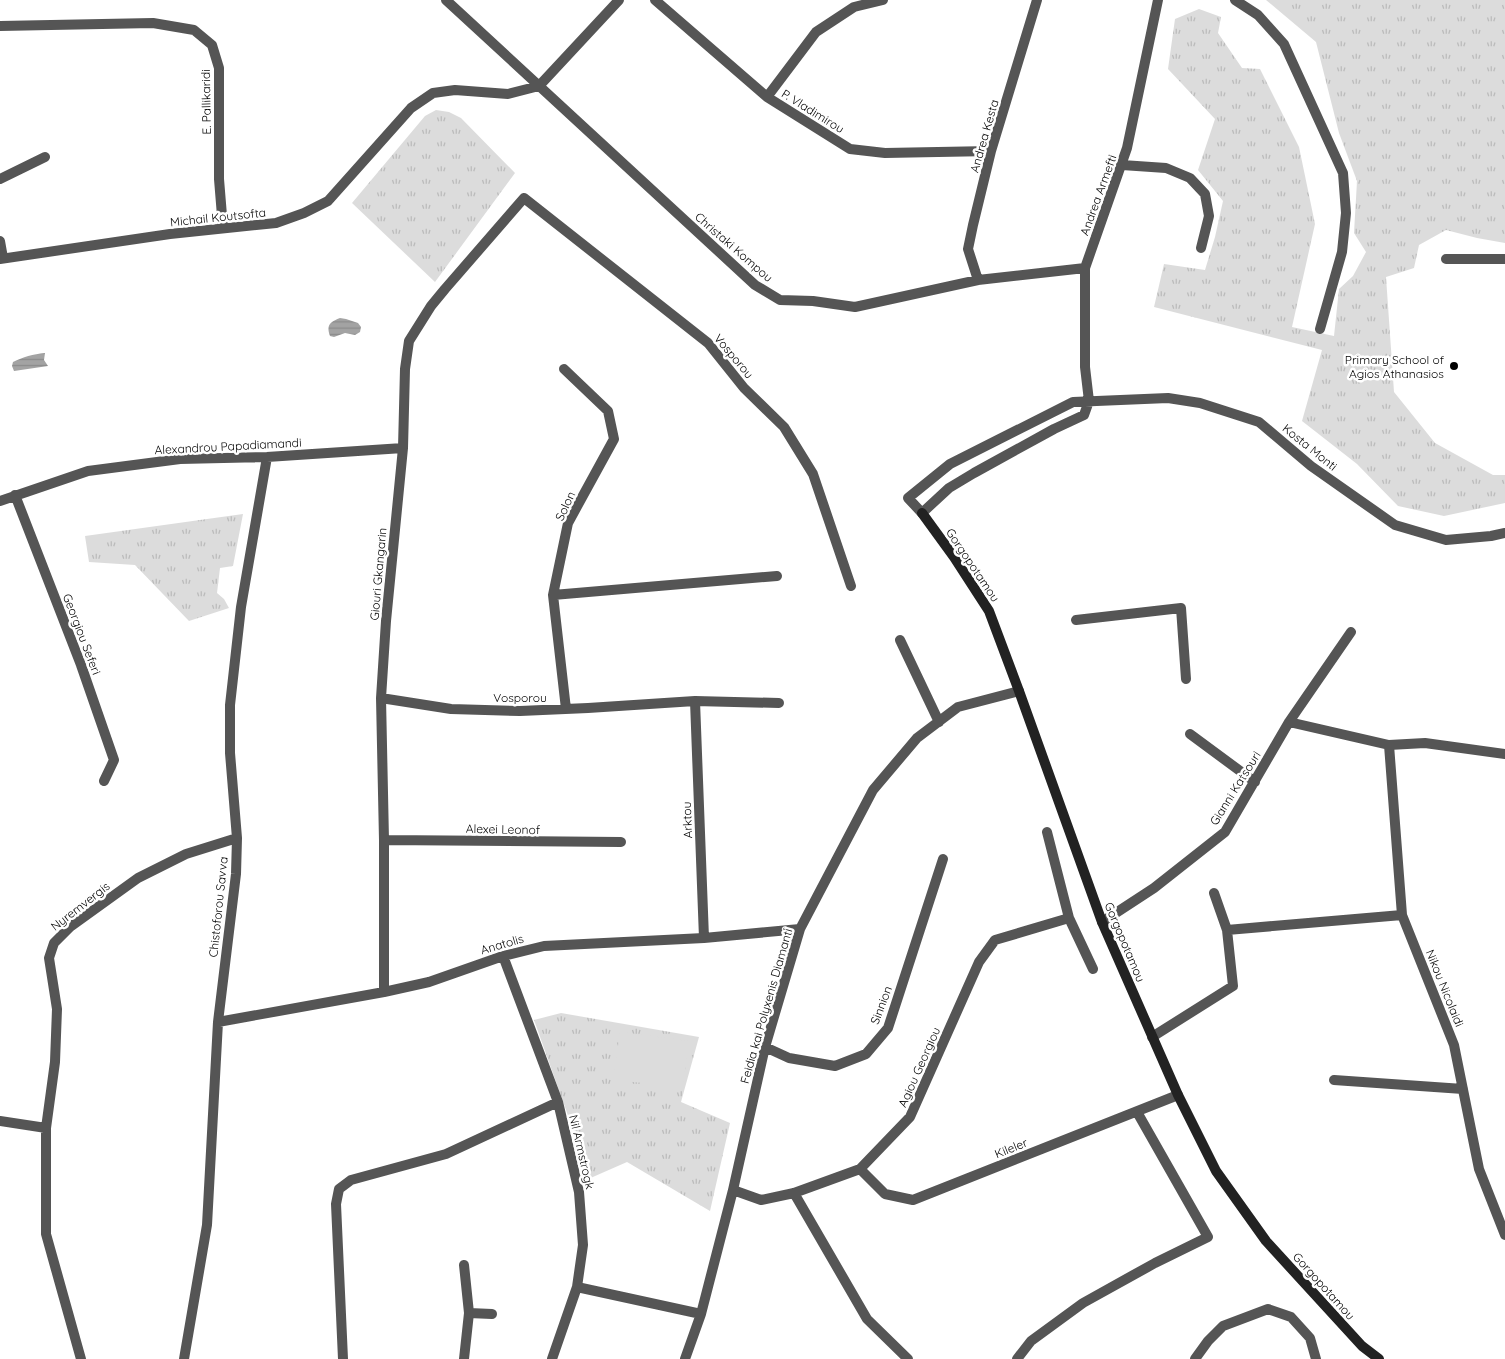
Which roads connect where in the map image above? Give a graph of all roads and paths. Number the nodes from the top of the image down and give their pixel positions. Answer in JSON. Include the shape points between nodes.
{"nodes":[{"id":1,"x":446,"y":0,"type":"edge"},
{"id":2,"x":619,"y":0,"type":"edge"},
{"id":3,"x":655,"y":0,"type":"edge"},
{"id":4,"x":883,"y":0,"type":"edge"},
{"id":5,"x":1037,"y":0,"type":"edge"},
{"id":6,"x":1158,"y":0,"type":"edge"},
{"id":7,"x":1234,"y":0,"type":"edge"},
{"id":8,"x":0,"y":26,"type":"edge"},
{"id":9,"x":539,"y":86,"type":"junction"},
{"id":10,"x":766,"y":96,"type":"junction"},
{"id":11,"x":991,"y":151,"type":"junction"},
{"id":12,"x":45,"y":158,"type":"dead end"},
{"id":13,"x":1122,"y":165,"type":"junction"},
{"id":14,"x":0,"y":180,"type":"edge"},
{"id":15,"x":524,"y":198,"type":"joint"},
{"id":16,"x":223,"y":228,"type":"junction"},
{"id":17,"x":0,"y":241,"type":"edge"},
{"id":18,"x":1201,"y":248,"type":"dead end"},
{"id":19,"x":1,"y":259,"type":"edge"},
{"id":20,"x":1446,"y":259,"type":"dead end"},
{"id":21,"x":1505,"y":259,"type":"edge"},
{"id":22,"x":1085,"y":268,"type":"junction"},
{"id":23,"x":978,"y":280,"type":"junction"},
{"id":24,"x":1320,"y":329,"type":"dead end"},
{"id":25,"x":564,"y":369,"type":"dead end"},
{"id":26,"x":1089,"y":401,"type":"junction"},
{"id":27,"x":402,"y":448,"type":"junction"},
{"id":28,"x":267,"y":457,"type":"junction"},
{"id":29,"x":15,"y":495,"type":"junction"},
{"id":30,"x":908,"y":498,"type":"joint"},
{"id":31,"x":0,"y":501,"type":"edge"},
{"id":32,"x":922,"y":513,"type":"junction"},
{"id":33,"x":1505,"y":533,"type":"edge"},
{"id":34,"x":777,"y":576,"type":"dead end"},
{"id":35,"x":851,"y":586,"type":"dead end"},
{"id":36,"x":553,"y":595,"type":"junction"},
{"id":37,"x":1076,"y":620,"type":"dead end"},
{"id":38,"x":1351,"y":632,"type":"dead end"},
{"id":39,"x":900,"y":640,"type":"dead end"},
{"id":40,"x":1186,"y":679,"type":"dead end"},
{"id":41,"x":1019,"y":691,"type":"junction"},
{"id":42,"x":381,"y":698,"type":"junction"},
{"id":43,"x":695,"y":701,"type":"junction"},
{"id":44,"x":780,"y":703,"type":"dead end"},
{"id":45,"x":566,"y":709,"type":"junction"},
{"id":46,"x":938,"y":722,"type":"junction"},
{"id":47,"x":1289,"y":722,"type":"junction"},
{"id":48,"x":1190,"y":734,"type":"dead end"},
{"id":49,"x":1389,"y":745,"type":"junction"},
{"id":50,"x":1505,"y":754,"type":"edge"},
{"id":51,"x":104,"y":781,"type":"dead end"},
{"id":52,"x":1255,"y":782,"type":"junction"},
{"id":53,"x":1047,"y":832,"type":"dead end"},
{"id":54,"x":237,"y":838,"type":"junction"},
{"id":55,"x":384,"y":840,"type":"junction"},
{"id":56,"x":621,"y":842,"type":"dead end"},
{"id":57,"x":942,"y":859,"type":"dead end"},
{"id":58,"x":1214,"y":893,"type":"dead end"},
{"id":59,"x":1402,"y":915,"type":"junction"},
{"id":60,"x":1069,"y":918,"type":"junction"},
{"id":61,"x":1102,"y":922,"type":"junction"},
{"id":62,"x":800,"y":929,"type":"junction"},
{"id":63,"x":1227,"y":930,"type":"junction"},
{"id":64,"x":704,"y":938,"type":"junction"},
{"id":65,"x":503,"y":956,"type":"junction"},
{"id":66,"x":1093,"y":969,"type":"dead end"},
{"id":67,"x":384,"y":992,"type":"junction"},
{"id":68,"x":218,"y":1022,"type":"junction"},
{"id":69,"x":1152,"y":1037,"type":"junction"},
{"id":70,"x":765,"y":1047,"type":"junction"},
{"id":71,"x":1334,"y":1080,"type":"dead end"},
{"id":72,"x":1463,"y":1089,"type":"junction"},
{"id":73,"x":1178,"y":1095,"type":"junction"},
{"id":74,"x":558,"y":1102,"type":"junction"},
{"id":75,"x":1137,"y":1112,"type":"junction"},
{"id":76,"x":0,"y":1121,"type":"edge"},
{"id":77,"x":46,"y":1128,"type":"junction"},
{"id":78,"x":860,"y":1169,"type":"junction"},
{"id":79,"x":734,"y":1190,"type":"junction"},
{"id":80,"x":794,"y":1193,"type":"junction"},
{"id":81,"x":1505,"y":1235,"type":"edge"},
{"id":82,"x":464,"y":1265,"type":"dead end"},
{"id":83,"x":577,"y":1286,"type":"junction"},
{"id":84,"x":469,"y":1313,"type":"junction"},
{"id":85,"x":492,"y":1314,"type":"dead end"},
{"id":86,"x":701,"y":1314,"type":"junction"},
{"id":87,"x":81,"y":1359,"type":"edge"},
{"id":88,"x":184,"y":1359,"type":"edge"},
{"id":89,"x":343,"y":1359,"type":"edge"},
{"id":90,"x":464,"y":1359,"type":"edge"},
{"id":91,"x":552,"y":1359,"type":"edge"},
{"id":92,"x":685,"y":1359,"type":"edge"},
{"id":93,"x":908,"y":1359,"type":"edge"},
{"id":94,"x":1017,"y":1359,"type":"edge"},
{"id":95,"x":1195,"y":1359,"type":"edge"},
{"id":96,"x":1316,"y":1359,"type":"edge"},
{"id":97,"x":1379,"y":1359,"type":"edge"}],
"edges":[{"from":1,"to":9,"type":"street","name":"Christaki Kompou"},
{"from":2,"to":9,"type":"street"},
{"from":3,"to":10,"type":"street","name":"P. Vladimirou"},
{"from":4,"to":10,"type":"street","via":[[854,7],[816,32]]},
{"from":5,"to":11,"type":"street","name":"Andrea Kesta"},
{"from":6,"to":13,"type":"street","name":"Andrea Armefti"},
{"from":7,"to":24,"type":"street","via":[[1258,15],[1284,44],[1343,173],[1346,213],[1342,252]]},
{"from":8,"to":16,"type":"street","name":"E. Pallikaridi","via":[[153,23],[194,30],[212,45],[219,68],[219,179]]},
{"from":9,"to":16,"type":"street","name":"Michail Koutsofta","via":[[508,94],[455,90],[433,93],[411,108],[328,201],[276,224]]},
{"from":9,"to":23,"type":"street","name":"Christaki Kompou","via":[[755,285],[780,300],[855,307]]},
{"from":10,"to":11,"type":"street","name":"P. Vladimirou","via":[[850,149],[884,153]]},
{"from":11,"to":23,"type":"street","name":"Andrea Kesta","via":[[968,249]]},
{"from":12,"to":14,"type":"street"},
{"from":13,"to":18,"type":"street","via":[[1166,168],[1190,178],[1205,194],[1209,216]]},
{"from":13,"to":22,"type":"street","name":"Andrea Armefti"},
{"from":15,"to":27,"type":"street","name":"Giouri Gkangarin","via":[[431,306],[409,341]]},
{"from":15,"to":35,"type":"street","name":"Vosporou","via":[[708,343],[744,388],[784,427],[813,474]]},
{"from":16,"to":19,"type":"street","name":"Michail Koutsofta"},
{"from":17,"to":19,"type":"street"},
{"from":20,"to":21,"type":"street"},
{"from":22,"to":23,"type":"street","name":"Christaki Kompou"},
{"from":22,"to":26,"type":"street","name":"Andrea Armefti","via":[[1085,367]]},
{"from":25,"to":36,"type":"street","name":"Solon","via":[[608,411],[614,439],[568,523]]},
{"from":26,"to":30,"type":"street","name":"Kosta Monti","via":[[1073,402],[950,464]]},
{"from":26,"to":32,"type":"street","via":[[1084,416],[974,473],[949,488]]},
{"from":26,"to":33,"type":"street","name":"Kosta Monti","via":[[1168,398],[1200,403],[1259,422],[1311,466],[1395,525],[1446,540]]},
{"from":27,"to":28,"type":"street","name":"Alexandrou Papadiamandi"},
{"from":27,"to":42,"type":"street","name":"Giouri Gkangarin"},
{"from":28,"to":29,"type":"street","name":"Alexandrou Papadiamandi","via":[[180,459],[88,471]]},
{"from":28,"to":54,"type":"street","name":"Chistoforou Savva","via":[[241,607],[230,704],[230,753]]},
{"from":29,"to":31,"type":"street","name":"Alexandrou Papadiamandi"},
{"from":29,"to":51,"type":"street","name":"Georgiou Seferi","via":[[114,760]]},
{"from":30,"to":32,"type":"street","name":"Gorgopotamou"},
{"from":32,"to":41,"type":"street","name":"Gorgopotamou","via":[[989,611]]},
{"from":34,"to":36,"type":"street"},
{"from":36,"to":45,"type":"street","name":"Solon"},
{"from":37,"to":40,"type":"street","via":[[1181,608]]},
{"from":38,"to":47,"type":"street","name":"Gianni Katsouri"},
{"from":39,"to":46,"type":"street"},
{"from":41,"to":46,"type":"street","name":"Feidia kai Polyxenis Diamanti","via":[[958,707]]},
{"from":41,"to":61,"type":"street","name":"Gorgopotamou"},
{"from":42,"to":45,"type":"street","name":"Vosporou","via":[[451,708]]},
{"from":42,"to":55,"type":"street","name":"Giouri Gkangarin"},
{"from":43,"to":44,"type":"street","name":"Vosporou"},
{"from":43,"to":45,"type":"street","name":"Vosporou"},
{"from":43,"to":64,"type":"street","name":"Arktou"},
{"from":46,"to":62,"type":"street","name":"Feidia kai Polyxenis Diamanti","via":[[917,738],[873,790]]},
{"from":47,"to":49,"type":"street"},
{"from":47,"to":52,"type":"street","name":"Gianni Katsouri"},
{"from":48,"to":52,"type":"street"},
{"from":49,"to":50,"type":"street","via":[[1425,744]]},
{"from":49,"to":59,"type":"street","name":"Nikou Nicolaidi"},
{"from":52,"to":61,"type":"street","name":"Gianni Katsouri","via":[[1225,832],[1154,888]]},
{"from":53,"to":60,"type":"street"},
{"from":54,"to":68,"type":"street","name":"Chistoforou Savva","via":[[236,874]]},
{"from":54,"to":77,"type":"street","name":"Nyremvergis","via":[[186,854],[138,878],[54,943],[49,958],[57,1009],[56,1062]]},
{"from":55,"to":56,"type":"street","name":"Alexei Leonof"},
{"from":55,"to":67,"type":"street","name":"Giouri Gkangarin"},
{"from":57,"to":70,"type":"street","name":"Sinnion","via":[[888,1028],[866,1054],[835,1066],[788,1058]]},
{"from":58,"to":63,"type":"street"},
{"from":59,"to":63,"type":"street"},
{"from":59,"to":72,"type":"street","name":"Nikou Nicolaidi","via":[[1454,1045]]},
{"from":60,"to":66,"type":"street"},
{"from":60,"to":78,"type":"street","name":"Agiou Georgiou","via":[[995,940],[979,962],[910,1117]]},
{"from":61,"to":69,"type":"street","name":"Gorgopotamou"},
{"from":62,"to":64,"type":"street","name":"Anatolis"},
{"from":62,"to":70,"type":"street","name":"Feidia kai Polyxenis Diamanti"},
{"from":63,"to":69,"type":"street","via":[[1233,986]]},
{"from":64,"to":65,"type":"street","name":"Anatolis","via":[[544,946]]},
{"from":65,"to":67,"type":"street","name":"Anatolis","via":[[430,982]]},
{"from":65,"to":74,"type":"street","name":"Nil Armstrogk"},
{"from":67,"to":68,"type":"street","name":"Anatolis"},
{"from":68,"to":88,"type":"street","name":"Chistoforou Savva","via":[[207,1225]]},
{"from":69,"to":73,"type":"street","name":"Gorgopotamou"},
{"from":70,"to":79,"type":"street","name":"Feidia kai Polyxenis Diamanti"},
{"from":71,"to":72,"type":"street"},
{"from":72,"to":81,"type":"street","name":"Nikou Nicolaidi","via":[[1479,1169]]},
{"from":73,"to":75,"type":"street","name":"Kileler"},
{"from":73,"to":97,"type":"street","name":"Gorgopotamou","via":[[1216,1171],[1266,1241],[1362,1346]]},
{"from":74,"to":83,"type":"street","name":"Nil Armstrogk","via":[[579,1192],[583,1244]]},
{"from":74,"to":89,"type":"street","via":[[446,1154],[351,1180],[338,1189]]},
{"from":75,"to":78,"type":"street","name":"Kileler","via":[[913,1200],[885,1194]]},
{"from":75,"to":94,"type":"street","via":[[1208,1237],[1083,1303],[1031,1341]]},
{"from":76,"to":77,"type":"street"},
{"from":77,"to":87,"type":"street","name":"Nyremvergis","via":[[46,1234]]},
{"from":78,"to":80,"type":"street","name":"Agiou Georgiou"},
{"from":79,"to":80,"type":"street","name":"Agiou Georgiou","via":[[761,1200]]},
{"from":79,"to":86,"type":"street","name":"Feidia kai Polyxenis Diamanti"},
{"from":80,"to":93,"type":"street","via":[[867,1319]]},
{"from":82,"to":84,"type":"street"},
{"from":83,"to":86,"type":"street"},
{"from":83,"to":91,"type":"street","name":"Nil Armstrogk"},
{"from":84,"to":85,"type":"street"},
{"from":84,"to":90,"type":"street"},
{"from":86,"to":92,"type":"street","name":"Feidia kai Polyxenis Diamanti"},
{"from":95,"to":96,"type":"street","via":[[1222,1326],[1268,1309],[1291,1317],[1310,1338]]}]}
